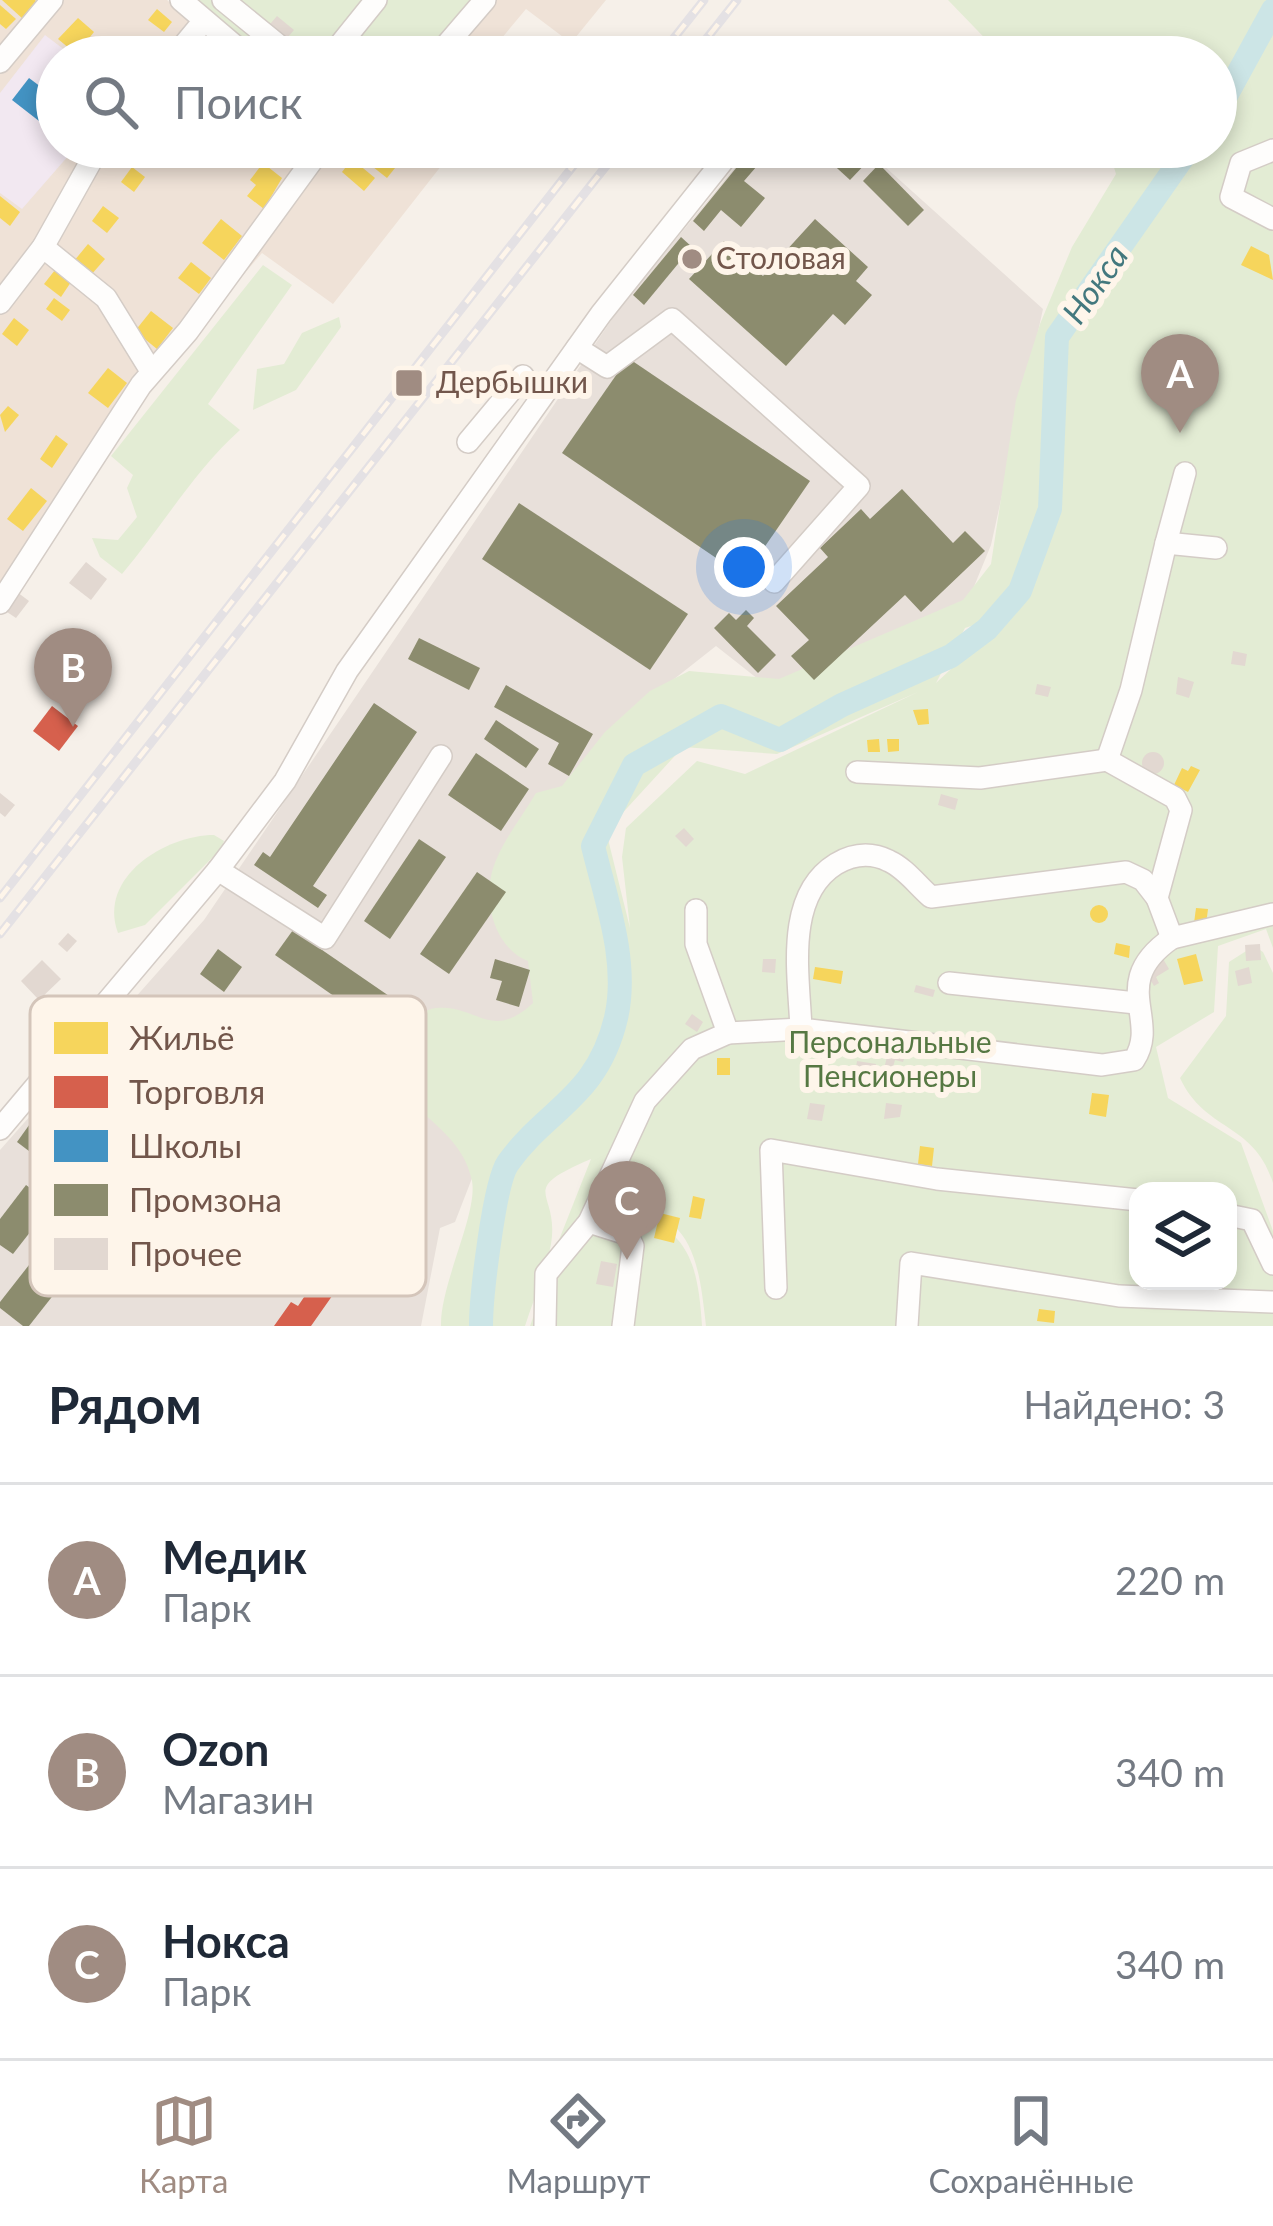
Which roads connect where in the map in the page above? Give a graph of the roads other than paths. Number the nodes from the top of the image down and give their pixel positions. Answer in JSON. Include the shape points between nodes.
{"nodes":[{"id":1,"x":52,"y":0,"type":"edge"},
{"id":2,"x":181,"y":0,"type":"edge"},
{"id":3,"x":223,"y":0,"type":"edge"},
{"id":4,"x":376,"y":0,"type":"edge"},
{"id":5,"x":485,"y":0,"type":"edge"},
{"id":6,"x":203,"y":22,"type":"junction"},
{"id":7,"x":191,"y":36,"type":"edge"},
{"id":8,"x":221,"y":36,"type":"edge"},
{"id":9,"x":267,"y":36,"type":"edge"},
{"id":10,"x":347,"y":36,"type":"edge"},
{"id":11,"x":454,"y":36,"type":"edge"},
{"id":12,"x":0,"y":62,"type":"edge"},
{"id":13,"x":1273,"y":150,"type":"edge"},
{"id":14,"x":87,"y":168,"type":"edge"},
{"id":15,"x":307,"y":168,"type":"edge"},
{"id":16,"x":718,"y":168,"type":"edge"},
{"id":17,"x":1273,"y":219,"type":"edge"},
{"id":18,"x":43,"y":247,"type":"junction"},
{"id":19,"x":0,"y":301,"type":"edge"},
{"id":20,"x":577,"y":348,"type":"junction"},
{"id":21,"x":151,"y":371,"type":"junction"},
{"id":22,"x":523,"y":376,"type":"dead end"},
{"id":23,"x":496,"y":408,"type":"junction"},
{"id":24,"x":521,"y":427,"type":"junction"},
{"id":25,"x":468,"y":442,"type":"dead end"},
{"id":26,"x":1185,"y":473,"type":"dead end"},
{"id":27,"x":1166,"y":543,"type":"junction"},
{"id":28,"x":1216,"y":548,"type":"dead end"},
{"id":29,"x":774,"y":582,"type":"dead end"},
{"id":30,"x":0,"y":603,"type":"edge"},
{"id":31,"x":441,"y":756,"type":"dead end"},
{"id":32,"x":1107,"y":760,"type":"junction"},
{"id":33,"x":857,"y":772,"type":"dead end"},
{"id":34,"x":218,"y":870,"type":"junction"},
{"id":35,"x":1157,"y":898,"type":"junction"},
{"id":36,"x":696,"y":910,"type":"dead end"},
{"id":37,"x":1273,"y":914,"type":"edge"},
{"id":38,"x":1172,"y":938,"type":"junction"},
{"id":39,"x":949,"y":983,"type":"dead end"},
{"id":40,"x":112,"y":996,"type":"edge"},
{"id":41,"x":1136,"y":1003,"type":"junction"},
{"id":42,"x":800,"y":1029,"type":"junction"},
{"id":43,"x":728,"y":1033,"type":"junction"},
{"id":44,"x":30,"y":1094,"type":"edge"},
{"id":45,"x":0,"y":1130,"type":"edge"},
{"id":46,"x":1129,"y":1199,"type":"edge"},
{"id":47,"x":1237,"y":1217,"type":"edge"},
{"id":48,"x":589,"y":1222,"type":"junction"},
{"id":49,"x":1273,"y":1264,"type":"edge"},
{"id":50,"x":776,"y":1288,"type":"dead end"},
{"id":51,"x":1273,"y":1302,"type":"edge"},
{"id":52,"x":545,"y":1326,"type":"edge"},
{"id":53,"x":622,"y":1326,"type":"edge"},
{"id":54,"x":907,"y":1326,"type":"edge"}],
"edges":[{"from":1,"to":12,"type":"street"},
{"from":2,"to":6,"type":"street"},
{"from":3,"to":9,"type":"street"},
{"from":4,"to":10,"type":"street"},
{"from":5,"to":11,"type":"street"},
{"from":6,"to":7,"type":"street"},
{"from":6,"to":8,"type":"street"},
{"from":13,"to":17,"type":"street","via":[[1241,163],[1231,197]]},
{"from":14,"to":18,"type":"street"},
{"from":15,"to":21,"type":"street"},
{"from":16,"to":20,"type":"street"},
{"from":18,"to":19,"type":"street"},
{"from":18,"to":21,"type":"street","via":[[106,298]]},
{"from":20,"to":24,"type":"street"},
{"from":20,"to":29,"type":"street","via":[[607,368],[672,319],[859,486]]},
{"from":21,"to":30,"type":"street"},
{"from":22,"to":23,"type":"street"},
{"from":23,"to":24,"type":"street"},
{"from":23,"to":25,"type":"street"},
{"from":24,"to":34,"type":"street"},
{"from":26,"to":27,"type":"street"},
{"from":27,"to":28,"type":"street"},
{"from":27,"to":32,"type":"street"},
{"from":31,"to":34,"type":"street","via":[[325,938]]},
{"from":32,"to":33,"type":"street","via":[[980,778]]},
{"from":32,"to":35,"type":"street","via":[[1175,798],[1181,810]]},
{"from":34,"to":40,"type":"street"},
{"from":35,"to":38,"type":"street"},
{"from":35,"to":42,"type":"street","via":[[1126,872],[932,897],[893,862],[869,854],[846,859],[811,886],[802,913]]},
{"from":36,"to":43,"type":"street","via":[[696,944]]},
{"from":37,"to":38,"type":"street"},
{"from":38,"to":41,"type":"street","via":[[1151,952]]},
{"from":39,"to":41,"type":"street"},
{"from":41,"to":42,"type":"street","via":[[1140,1051],[1134,1060],[1102,1064]]},
{"from":42,"to":43,"type":"street"},
{"from":43,"to":48,"type":"street","via":[[692,1048],[646,1101]]},
{"from":44,"to":45,"type":"street"},
{"from":46,"to":50,"type":"street","via":[[937,1179],[770,1150]]},
{"from":47,"to":49,"type":"street","via":[[1252,1220]]},
{"from":48,"to":52,"type":"street","via":[[546,1274]]},
{"from":48,"to":53,"type":"street","via":[[626,1234],[633,1246]]},
{"from":51,"to":54,"type":"street","via":[[1119,1296],[911,1263]]}]}
